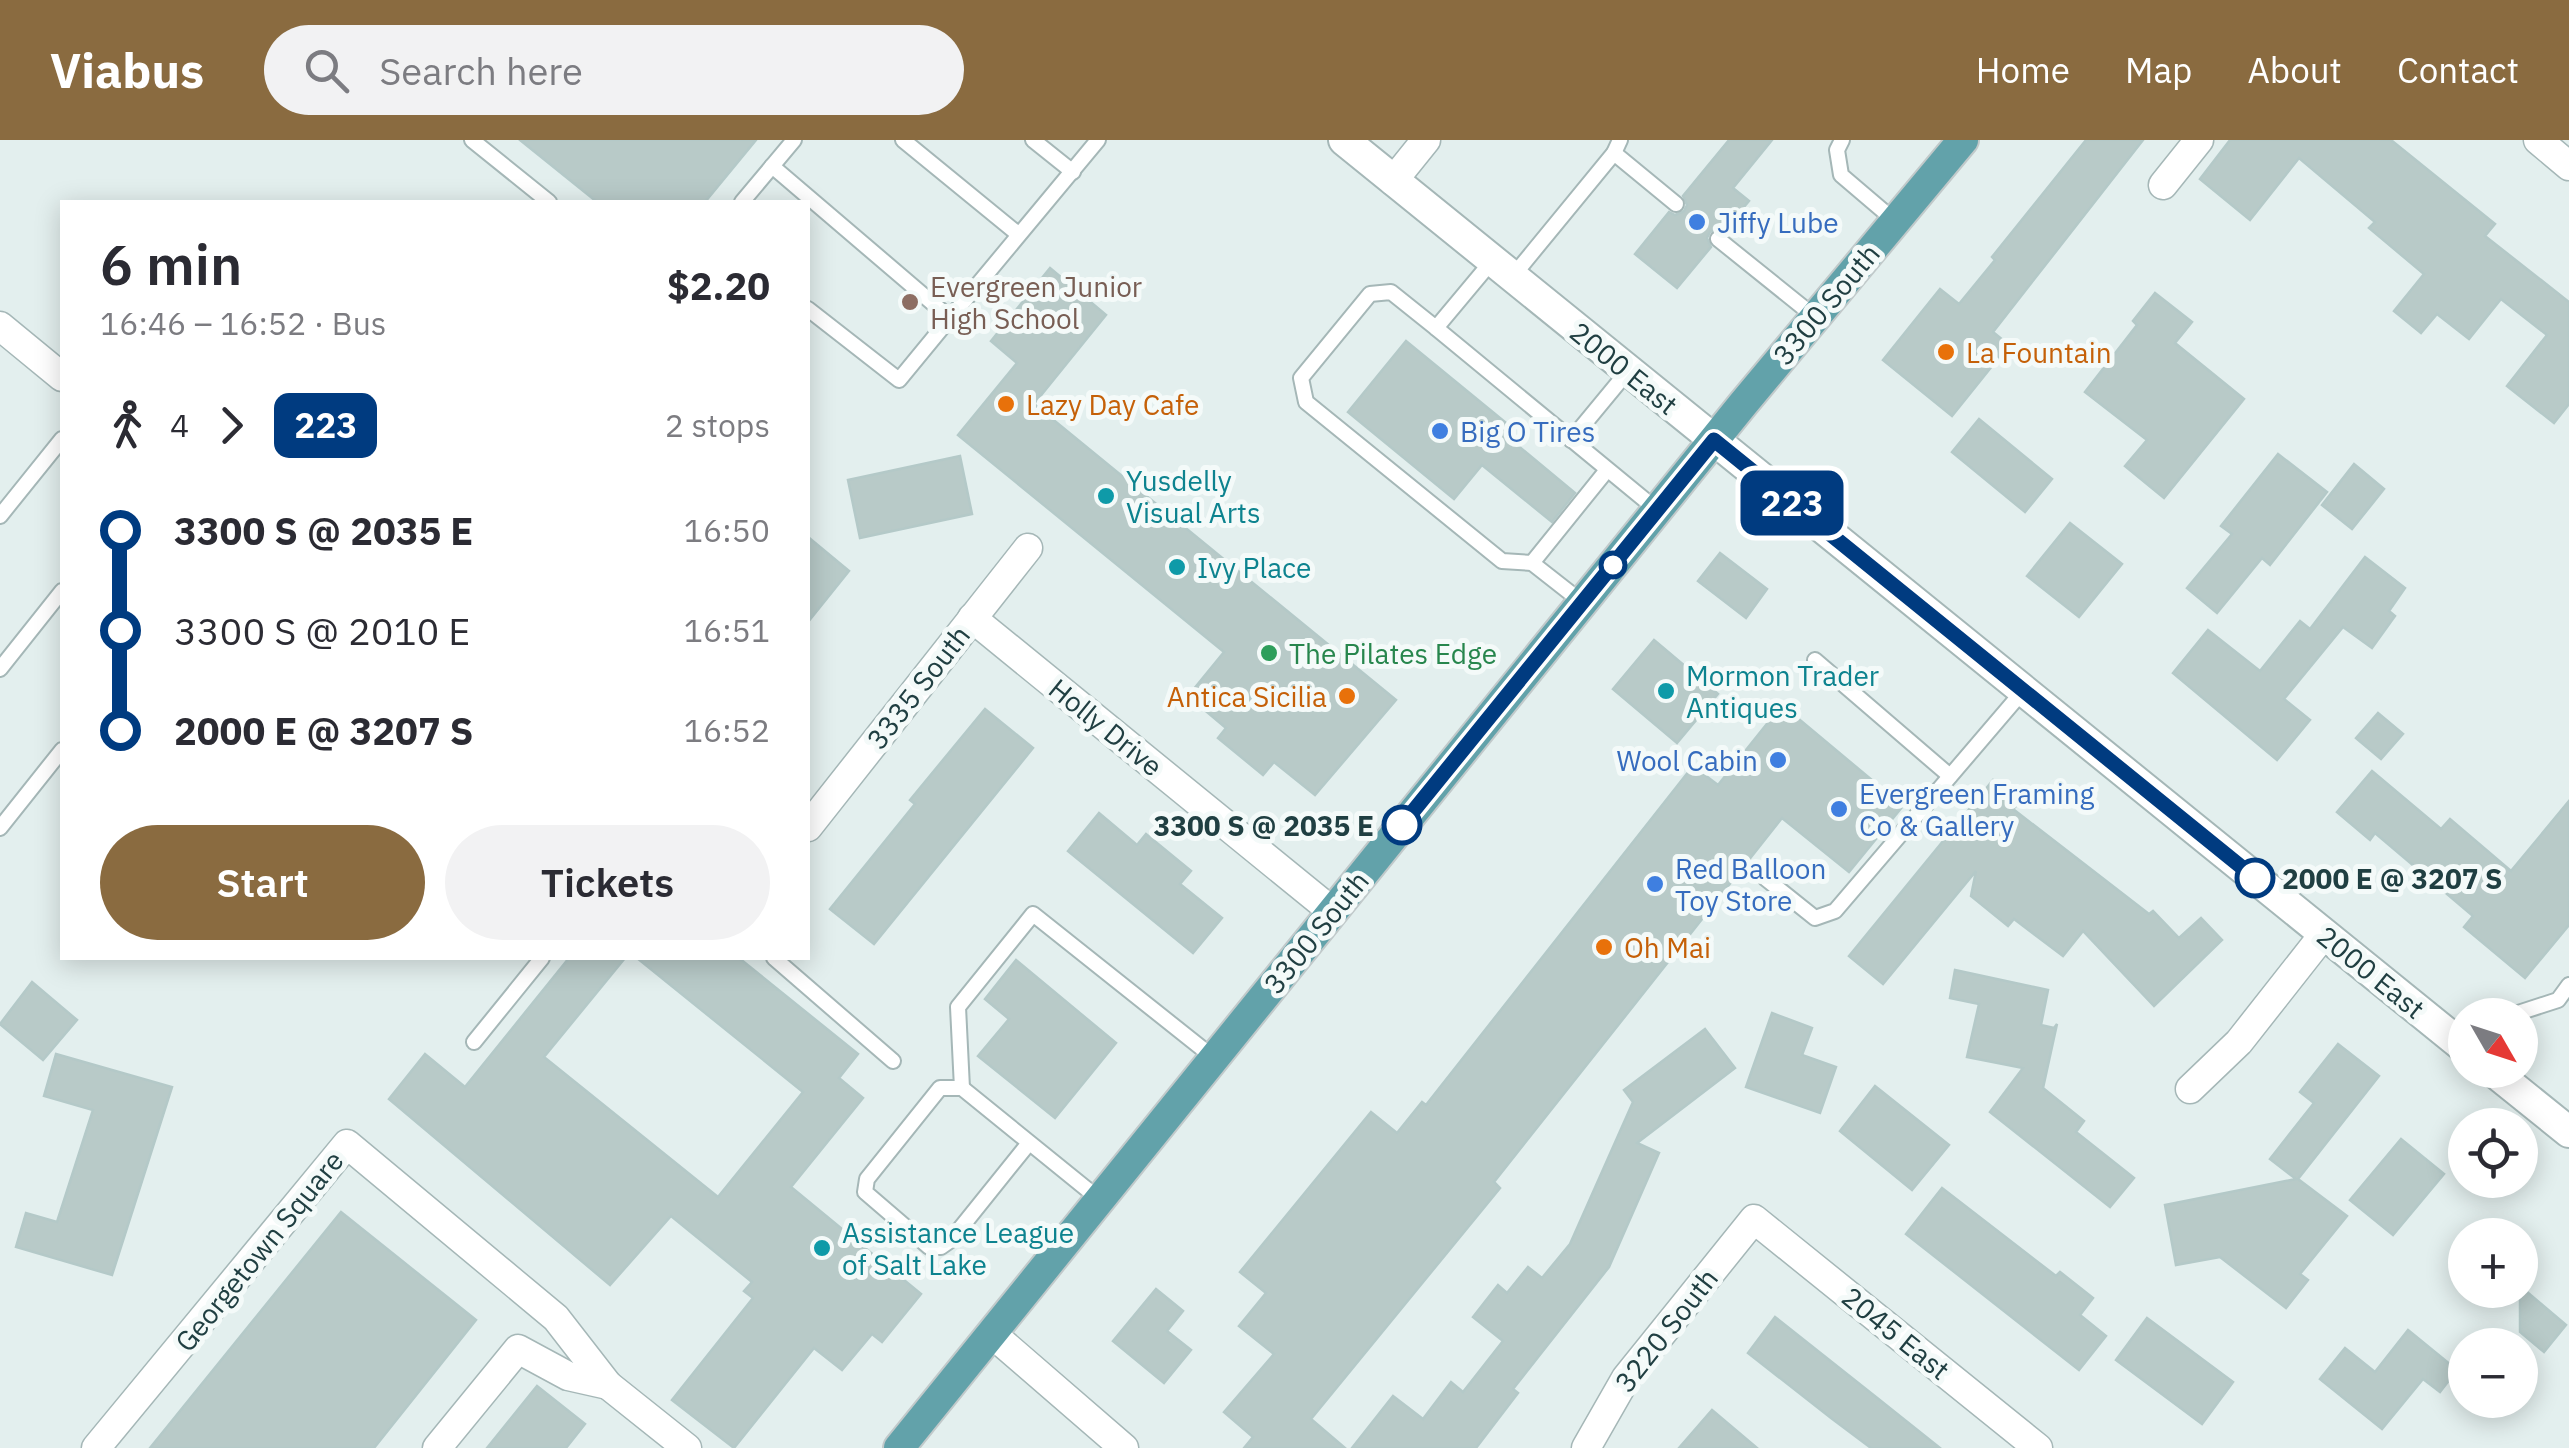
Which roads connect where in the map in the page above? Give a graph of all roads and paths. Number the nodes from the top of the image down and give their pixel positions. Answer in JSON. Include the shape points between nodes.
{"nodes":[{"id":1,"x":472,"y":140,"type":"edge"},
{"id":2,"x":794,"y":140,"type":"edge"},
{"id":3,"x":903,"y":140,"type":"edge"},
{"id":4,"x":1033,"y":140,"type":"edge"},
{"id":5,"x":1098,"y":140,"type":"edge"},
{"id":6,"x":1344,"y":140,"type":"edge"},
{"id":7,"x":1426,"y":140,"type":"edge"},
{"id":8,"x":1842,"y":140,"type":"edge"},
{"id":9,"x":1963,"y":140,"type":"edge"},
{"id":10,"x":2198,"y":140,"type":"edge"},
{"id":11,"x":2538,"y":140,"type":"edge"},
{"id":12,"x":1617,"y":146,"type":"edge"},
{"id":13,"x":772,"y":166,"type":"junction"},
{"id":14,"x":2569,"y":166,"type":"edge"},
{"id":15,"x":1073,"y":172,"type":"junction"},
{"id":16,"x":1393,"y":181,"type":"junction"},
{"id":17,"x":2163,"y":185,"type":"dead end"},
{"id":18,"x":547,"y":200,"type":"edge"},
{"id":19,"x":744,"y":200,"type":"edge"},
{"id":20,"x":1676,"y":204,"type":"dead end"},
{"id":21,"x":1896,"y":222,"type":"junction"},
{"id":22,"x":1018,"y":234,"type":"junction"},
{"id":23,"x":1718,"y":239,"type":"dead end"},
{"id":24,"x":1502,"y":269,"type":"junction"},
{"id":25,"x":810,"y":311,"type":"edge"},
{"id":26,"x":1815,"y":317,"type":"junction"},
{"id":27,"x":950,"y":318,"type":"junction"},
{"id":28,"x":0,"y":326,"type":"edge"},
{"id":29,"x":1436,"y":328,"type":"junction"},
{"id":30,"x":1628,"y":371,"type":"junction"},
{"id":31,"x":60,"y":375,"type":"edge"},
{"id":32,"x":1571,"y":440,"type":"junction"},
{"id":33,"x":1714,"y":440,"type":"junction"},
{"id":34,"x":60,"y":442,"type":"edge"},
{"id":35,"x":1607,"y":470,"type":"junction"},
{"id":36,"x":1657,"y":510,"type":"junction"},
{"id":37,"x":0,"y":516,"type":"edge"},
{"id":38,"x":1028,"y":548,"type":"dead end"},
{"id":39,"x":1532,"y":563,"type":"junction"},
{"id":40,"x":60,"y":594,"type":"edge"},
{"id":41,"x":1583,"y":602,"type":"junction"},
{"id":42,"x":972,"y":618,"type":"junction"},
{"id":43,"x":1815,"y":660,"type":"dead end"},
{"id":44,"x":0,"y":669,"type":"edge"},
{"id":45,"x":2024,"y":691,"type":"junction"},
{"id":46,"x":60,"y":753,"type":"edge"},
{"id":47,"x":1950,"y":776,"type":"junction"},
{"id":48,"x":810,"y":824,"type":"edge"},
{"id":49,"x":0,"y":828,"type":"edge"},
{"id":50,"x":1765,"y":878,"type":"dead end"},
{"id":51,"x":1332,"y":912,"type":"junction"},
{"id":52,"x":2324,"y":934,"type":"junction"},
{"id":53,"x":540,"y":960,"type":"edge"},
{"id":54,"x":776,"y":960,"type":"edge"},
{"id":55,"x":2569,"y":986,"type":"edge"},
{"id":56,"x":2538,"y":1007,"type":"edge"},
{"id":57,"x":2448,"y":1034,"type":"edge"},
{"id":58,"x":474,"y":1042,"type":"dead end"},
{"id":59,"x":1214,"y":1058,"type":"junction"},
{"id":60,"x":893,"y":1061,"type":"dead end"},
{"id":61,"x":962,"y":1088,"type":"junction"},
{"id":62,"x":2514,"y":1088,"type":"edge"},
{"id":63,"x":2190,"y":1089,"type":"dead end"},
{"id":64,"x":2569,"y":1132,"type":"edge"},
{"id":65,"x":1028,"y":1142,"type":"junction"},
{"id":66,"x":1100,"y":1200,"type":"junction"},
{"id":67,"x":1754,"y":1218,"type":"joint"},
{"id":68,"x":991,"y":1333,"type":"junction"},
{"id":69,"x":608,"y":1385,"type":"junction"},
{"id":70,"x":96,"y":1448,"type":"edge"},
{"id":71,"x":436,"y":1448,"type":"edge"},
{"id":72,"x":687,"y":1448,"type":"edge"},
{"id":73,"x":898,"y":1448,"type":"edge"},
{"id":74,"x":1124,"y":1448,"type":"edge"},
{"id":75,"x":1586,"y":1448,"type":"edge"},
{"id":76,"x":2038,"y":1448,"type":"edge"}],
"edges":[{"from":1,"to":18,"type":"lane"},
{"from":2,"to":13,"type":"lane"},
{"from":3,"to":22,"type":"lane"},
{"from":4,"to":15,"type":"lane"},
{"from":5,"to":15,"type":"lane"},
{"from":6,"to":16,"type":"street","name":"2000 East"},
{"from":7,"to":16,"type":"street"},
{"from":8,"to":21,"type":"lane","via":[[1841,175]]},
{"from":9,"to":21,"type":"main road","name":"3300 South"},
{"from":10,"to":17,"type":"street"},
{"from":11,"to":14,"type":"street"},
{"from":12,"to":20,"type":"lane"},
{"from":12,"to":24,"type":"lane"},
{"from":13,"to":19,"type":"lane"},
{"from":13,"to":27,"type":"lane"},
{"from":15,"to":22,"type":"lane"},
{"from":16,"to":24,"type":"street","name":"2000 East"},
{"from":21,"to":26,"type":"main road","name":"3300 South"},
{"from":22,"to":27,"type":"lane"},
{"from":23,"to":26,"type":"lane"},
{"from":24,"to":29,"type":"lane"},
{"from":24,"to":30,"type":"street","name":"2000 East"},
{"from":25,"to":27,"type":"lane","via":[[899,380]]},
{"from":26,"to":33,"type":"main road","name":"3300 South"},
{"from":28,"to":31,"type":"street"},
{"from":29,"to":32,"type":"lane"},
{"from":29,"to":39,"type":"lane","via":[[1390,292],[1370,294],[1300,378],[1306,402],[1502,561]]},
{"from":30,"to":32,"type":"lane"},
{"from":30,"to":33,"type":"street","name":"2000 East"},
{"from":32,"to":35,"type":"lane"},
{"from":33,"to":36,"type":"main road","name":"3300 South"},
{"from":33,"to":45,"type":"street","name":"2000 East"},
{"from":34,"to":37,"type":"lane"},
{"from":35,"to":36,"type":"lane"},
{"from":35,"to":39,"type":"lane"},
{"from":36,"to":41,"type":"main road","name":"3300 South"},
{"from":38,"to":42,"type":"street","name":"3335 South"},
{"from":39,"to":41,"type":"lane"},
{"from":40,"to":44,"type":"lane"},
{"from":41,"to":51,"type":"main road","name":"3300 South"},
{"from":42,"to":48,"type":"street","name":"3335 South"},
{"from":42,"to":51,"type":"street","name":"Holly Drive"},
{"from":43,"to":47,"type":"lane"},
{"from":45,"to":47,"type":"lane"},
{"from":45,"to":52,"type":"street","name":"2000 East"},
{"from":46,"to":49,"type":"lane"},
{"from":47,"to":50,"type":"lane","via":[[1835,911],[1815,918]]},
{"from":51,"to":59,"type":"main road","name":"3300 South"},
{"from":52,"to":57,"type":"street","name":"2000 East"},
{"from":52,"to":63,"type":"street","via":[[2238,1042]]},
{"from":53,"to":58,"type":"lane"},
{"from":54,"to":60,"type":"lane"},
{"from":55,"to":56,"type":"lane","via":[[2558,1000]]},
{"from":59,"to":61,"type":"lane","via":[[1033,914],[958,1007]]},
{"from":59,"to":66,"type":"main road","name":"3300 South"},
{"from":61,"to":65,"type":"lane"},
{"from":61,"to":65,"type":"lane","via":[[940,1088],[865,1186],[868,1198],[929,1248],[950,1240]]},
{"from":62,"to":64,"type":"street"},
{"from":65,"to":66,"type":"lane"},
{"from":66,"to":68,"type":"main road","name":"3300 South"},
{"from":67,"to":75,"type":"street","name":"3220 South","via":[[1626,1378]]},
{"from":67,"to":76,"type":"street","name":"2045 East"},
{"from":68,"to":73,"type":"main road","name":"3300 South"},
{"from":68,"to":74,"type":"street"},
{"from":69,"to":70,"type":"street","name":"Georgetown Square","via":[[556,1318],[347,1144]]},
{"from":69,"to":71,"type":"street","name":"Georgetown Square","via":[[568,1376],[518,1349]]},
{"from":69,"to":72,"type":"street","name":"Georgetown Square"}]}
